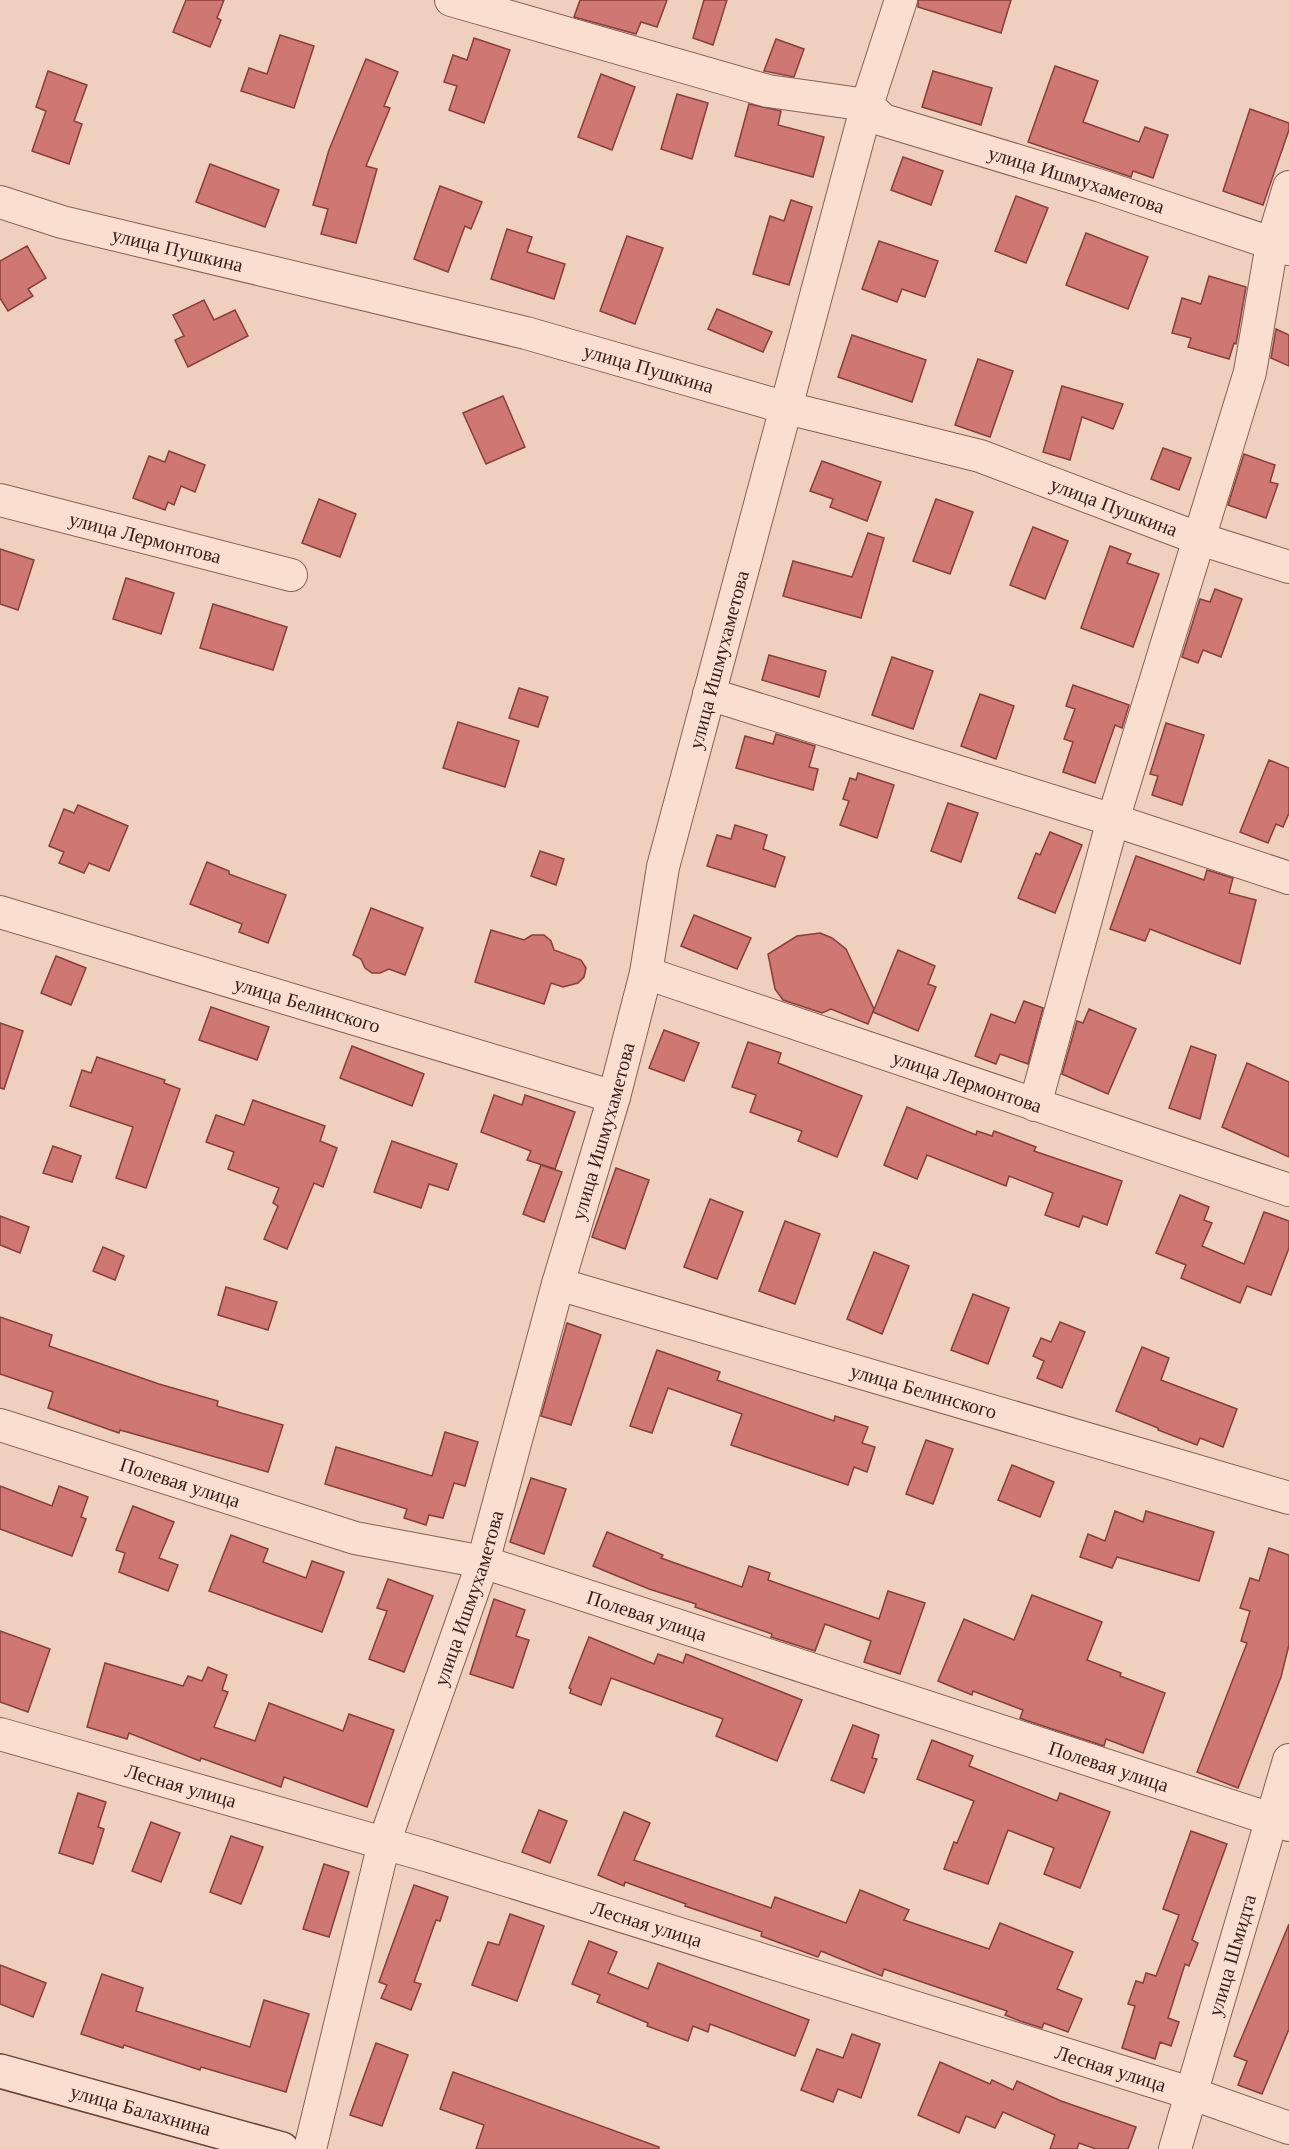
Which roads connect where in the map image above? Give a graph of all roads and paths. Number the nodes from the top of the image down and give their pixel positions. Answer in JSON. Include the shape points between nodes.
{"nodes":[{"id":1,"x":451,"y":0,"type":"edge"},
{"id":2,"x":901,"y":0,"type":"edge"},
{"id":3,"x":867,"y":105,"type":"junction"},
{"id":4,"x":1289,"y":187,"type":"edge"},
{"id":5,"x":0,"y":202,"type":"edge"},
{"id":6,"x":1280,"y":247,"type":"edge"},
{"id":7,"x":787,"y":408,"type":"junction"},
{"id":8,"x":0,"y":501,"type":"edge"},
{"id":9,"x":1200,"y":539,"type":"junction"},
{"id":10,"x":1289,"y":567,"type":"edge"},
{"id":11,"x":291,"y":575,"type":"dead end"},
{"id":12,"x":709,"y":694,"type":"junction"},
{"id":13,"x":1113,"y":820,"type":"junction"},
{"id":14,"x":1289,"y":878,"type":"edge"},
{"id":15,"x":0,"y":912,"type":"edge"},
{"id":16,"x":646,"y":973,"type":"junction"},
{"id":17,"x":614,"y":1097,"type":"junction"},
{"id":18,"x":1035,"y":1104,"type":"junction"},
{"id":19,"x":1289,"y":1190,"type":"edge"},
{"id":20,"x":558,"y":1284,"type":"junction"},
{"id":21,"x":0,"y":1425,"type":"edge"},
{"id":22,"x":1289,"y":1498,"type":"edge"},
{"id":23,"x":483,"y":1562,"type":"junction"},
{"id":24,"x":0,"y":1734,"type":"edge"},
{"id":25,"x":1289,"y":1760,"type":"edge"},
{"id":26,"x":1280,"y":1823,"type":"edge"},
{"id":27,"x":384,"y":1843,"type":"junction"},
{"id":28,"x":0,"y":2071,"type":"edge"},
{"id":29,"x":1190,"y":2093,"type":"junction"},
{"id":30,"x":1289,"y":2128,"type":"edge"},
{"id":31,"x":282,"y":2149,"type":"edge"},
{"id":32,"x":310,"y":2149,"type":"edge"},
{"id":33,"x":1175,"y":2149,"type":"edge"}],
"edges":[{"from":1,"to":3,"type":"street","name":"улица Ишмухаметова","via":[[768,91]]},
{"from":2,"to":3,"type":"street","name":"улица Ишмухаметова"},
{"from":3,"to":6,"type":"street","name":"улица Ишмухаметова","via":[[883,120],[1101,186]]},
{"from":3,"to":7,"type":"street","name":"улица Ишмухаметова"},
{"from":4,"to":6,"type":"street"},
{"from":5,"to":7,"type":"street","name":"улица Пушкина","via":[[62,222],[526,333]]},
{"from":6,"to":9,"type":"street","via":[[1250,372]]},
{"from":7,"to":9,"type":"street","name":"улица Пушкина","via":[[980,456]]},
{"from":7,"to":12,"type":"street","name":"улица Ишмухаметова"},
{"from":8,"to":11,"type":"street","name":"улица Лермонтова"},
{"from":9,"to":10,"type":"street","name":"улица Пушкина"},
{"from":9,"to":13,"type":"street"},
{"from":12,"to":13,"type":"street"},
{"from":12,"to":16,"type":"street","name":"улица Ишмухаметова","via":[[663,867]]},
{"from":13,"to":14,"type":"street"},
{"from":13,"to":18,"type":"street"},
{"from":15,"to":17,"type":"street","name":"улица Белинского"},
{"from":16,"to":17,"type":"street","name":"улица Ишмухаметова"},
{"from":16,"to":18,"type":"street","name":"улица Лермонтова"},
{"from":17,"to":20,"type":"street","name":"улица Ишмухаметова"},
{"from":18,"to":19,"type":"street","name":"улица Лермонтова"},
{"from":20,"to":22,"type":"street","name":"улица Белинского"},
{"from":20,"to":23,"type":"street","name":"улица Ишмухаметова"},
{"from":21,"to":23,"type":"street","name":"Полевая улица","via":[[355,1538]]},
{"from":23,"to":26,"type":"street","name":"Полевая улица"},
{"from":23,"to":27,"type":"street","name":"улица Ишмухаметова"},
{"from":24,"to":27,"type":"street","name":"Лесная улица"},
{"from":25,"to":26,"type":"street","name":"улица Шмидта"},
{"from":26,"to":29,"type":"street","name":"улица Шмидта"},
{"from":27,"to":29,"type":"street","name":"Лесная улица"},
{"from":27,"to":32,"type":"street","name":"улица Ишмухаметова"},
{"from":28,"to":31,"type":"street","name":"улица Балахнина"},
{"from":29,"to":30,"type":"street","name":"Лесная улица"},
{"from":29,"to":33,"type":"street","name":"улица Шмидта"}]}
